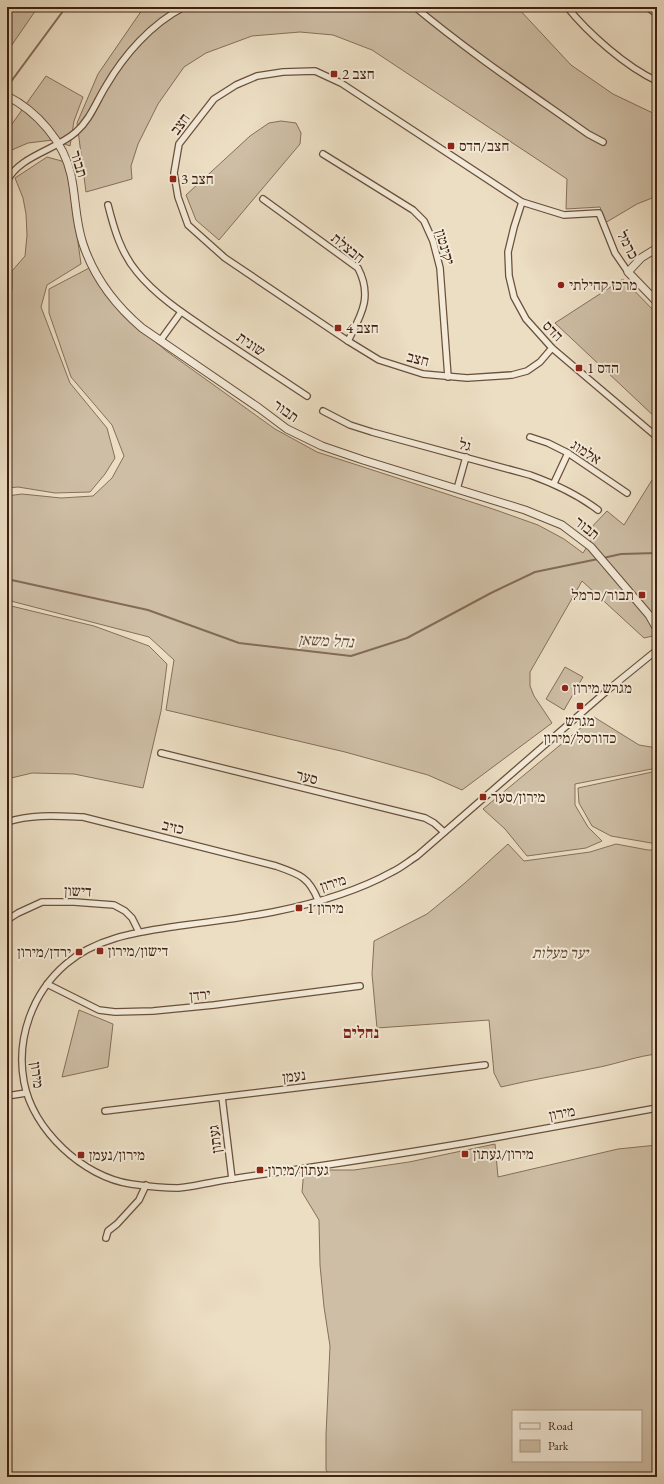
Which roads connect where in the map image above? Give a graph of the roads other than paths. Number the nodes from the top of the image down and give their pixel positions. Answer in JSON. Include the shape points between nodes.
{"nodes":[{"id":1,"x":184,"y":7,"type":"edge"},
{"id":2,"x":416,"y":7,"type":"edge"},
{"id":3,"x":567,"y":7,"type":"edge"},
{"id":4,"x":647,"y":7,"type":"edge"},
{"id":5,"x":657,"y":14,"type":"edge"},
{"id":6,"x":657,"y":81,"type":"edge"},
{"id":7,"x":7,"y":96,"type":"edge"},
{"id":8,"x":603,"y":142,"type":"dead end"},
{"id":9,"x":57,"y":143,"type":"junction"},
{"id":10,"x":323,"y":154,"type":"dead end"},
{"id":11,"x":7,"y":181,"type":"edge"},
{"id":12,"x":263,"y":199,"type":"dead end"},
{"id":13,"x":522,"y":202,"type":"junction"},
{"id":14,"x":108,"y":206,"type":"dead end"},
{"id":15,"x":599,"y":213,"type":"joint"},
{"id":16,"x":657,"y":248,"type":"edge"},
{"id":17,"x":628,"y":272,"type":"junction"},
{"id":18,"x":7,"y":296,"type":"edge"},
{"id":19,"x":657,"y":302,"type":"edge"},
{"id":20,"x":7,"y":303,"type":"edge"},
{"id":21,"x":181,"y":312,"type":"junction"},
{"id":22,"x":160,"y":341,"type":"junction"},
{"id":23,"x":348,"y":341,"type":"junction"},
{"id":24,"x":552,"y":348,"type":"junction"},
{"id":25,"x":448,"y":377,"type":"junction"},
{"id":26,"x":306,"y":396,"type":"dead end"},
{"id":27,"x":323,"y":410,"type":"dead end"},
{"id":28,"x":530,"y":436,"type":"dead end"},
{"id":29,"x":657,"y":437,"type":"edge"},
{"id":30,"x":568,"y":453,"type":"junction"},
{"id":31,"x":466,"y":457,"type":"junction"},
{"id":32,"x":554,"y":484,"type":"junction"},
{"id":33,"x":457,"y":489,"type":"junction"},
{"id":34,"x":627,"y":493,"type":"dead end"},
{"id":35,"x":598,"y":510,"type":"dead end"},
{"id":36,"x":657,"y":629,"type":"edge"},
{"id":37,"x":657,"y":650,"type":"edge"},
{"id":38,"x":161,"y":753,"type":"dead end"},
{"id":39,"x":7,"y":822,"type":"edge"},
{"id":40,"x":444,"y":832,"type":"junction"},
{"id":41,"x":318,"y":900,"type":"junction"},
{"id":42,"x":7,"y":920,"type":"edge"},
{"id":43,"x":139,"y":932,"type":"junction"},
{"id":44,"x":47,"y":984,"type":"junction"},
{"id":45,"x":360,"y":986,"type":"dead end"},
{"id":46,"x":485,"y":1065,"type":"dead end"},
{"id":47,"x":26,"y":1093,"type":"junction"},
{"id":48,"x":7,"y":1096,"type":"edge"},
{"id":49,"x":222,"y":1097,"type":"junction"},
{"id":50,"x":657,"y":1108,"type":"edge"},
{"id":51,"x":105,"y":1111,"type":"dead end"},
{"id":52,"x":232,"y":1179,"type":"junction"},
{"id":53,"x":146,"y":1185,"type":"junction"},
{"id":54,"x":106,"y":1238,"type":"dead end"}],
"edges":[{"from":1,"to":9,"type":"street","via":[[141,40],[117,69],[83,124],[72,135]]},
{"from":2,"to":8,"type":"street","via":[[440,28],[506,76]]},
{"from":3,"to":6,"type":"street","via":[[581,24],[616,54]]},
{"from":4,"to":5,"type":"street"},
{"from":7,"to":9,"type":"street","name":"תבור","via":[[32,112]]},
{"from":9,"to":11,"type":"street","via":[[19,166]]},
{"from":9,"to":22,"type":"street","name":"תבור","via":[[69,170],[75,214],[83,244],[98,276],[129,317]]},
{"from":10,"to":25,"type":"street","name":"יקינטון","via":[[413,210],[424,221],[434,241],[440,268]]},
{"from":12,"to":23,"type":"street","name":"חבצלת","via":[[358,268],[364,279],[366,294],[362,312]]},
{"from":13,"to":15,"type":"street","name":"חצב","via":[[564,215]]},
{"from":13,"to":23,"type":"street","name":"חצב","via":[[341,83],[315,71],[257,76],[214,99],[179,144],[174,173],[178,197],[188,225],[225,258]]},
{"from":13,"to":24,"type":"street","name":"הדס","via":[[508,252],[509,276],[514,297],[526,319]]},
{"from":14,"to":21,"type":"street","name":"שונית","via":[[113,228],[123,252],[136,271],[151,288]]},
{"from":15,"to":17,"type":"street","name":"כרמל","via":[[615,253]]},
{"from":16,"to":17,"type":"street","via":[[641,258]]},
{"from":17,"to":19,"type":"street","name":"כרמל"},
{"from":18,"to":20,"type":"street"},
{"from":21,"to":22,"type":"street"},
{"from":21,"to":26,"type":"street","name":"שונית"},
{"from":22,"to":33,"type":"street","name":"תבור","via":[[287,429],[322,446]]},
{"from":23,"to":25,"type":"street","name":"חצב","via":[[379,360],[423,374]]},
{"from":24,"to":25,"type":"street","name":"חצב","via":[[540,362],[512,375]]},
{"from":24,"to":29,"type":"street","name":"הדס"},
{"from":27,"to":31,"type":"street","name":"גל","via":[[358,428]]},
{"from":28,"to":30,"type":"street","name":"אלמוג"},
{"from":30,"to":32,"type":"street"},
{"from":30,"to":34,"type":"street","name":"אלמוג"},
{"from":31,"to":32,"type":"street","name":"גל"},
{"from":31,"to":33,"type":"street"},
{"from":32,"to":35,"type":"street","name":"גל"},
{"from":33,"to":36,"type":"street","name":"תבור","via":[[525,510],[562,525],[591,547],[649,615]]},
{"from":37,"to":40,"type":"street","name":"מירון"},
{"from":38,"to":40,"type":"street","name":"סער","via":[[425,818]]},
{"from":39,"to":41,"type":"street","name":"כזיב","via":[[42,816],[83,817],[290,870],[308,881]]},
{"from":40,"to":41,"type":"street","name":"מירון","via":[[417,856],[394,871],[366,885]]},
{"from":41,"to":43,"type":"street","name":"מירון","via":[[272,912]]},
{"from":42,"to":43,"type":"street","name":"דישון","via":[[42,902],[114,905],[132,918]]},
{"from":43,"to":44,"type":"street","name":"מירון","via":[[103,942],[84,952],[66,963]]},
{"from":44,"to":45,"type":"street","name":"ירדן","via":[[99,1010],[115,1012],[214,1005]]},
{"from":44,"to":47,"type":"street","name":"מירון","via":[[30,1014],[24,1038],[22,1063]]},
{"from":46,"to":49,"type":"street","name":"נעמן"},
{"from":47,"to":48,"type":"street"},
{"from":47,"to":53,"type":"street","name":"מירון","via":[[48,1132],[78,1163],[128,1184]]},
{"from":49,"to":51,"type":"street","name":"נעמן"},
{"from":49,"to":52,"type":"street","name":"געתון"},
{"from":50,"to":52,"type":"street","name":"מירון","via":[[476,1142]]},
{"from":52,"to":53,"type":"street","name":"מירון","via":[[179,1188]]},
{"from":53,"to":54,"type":"street","via":[[139,1200],[108,1231]]}]}
